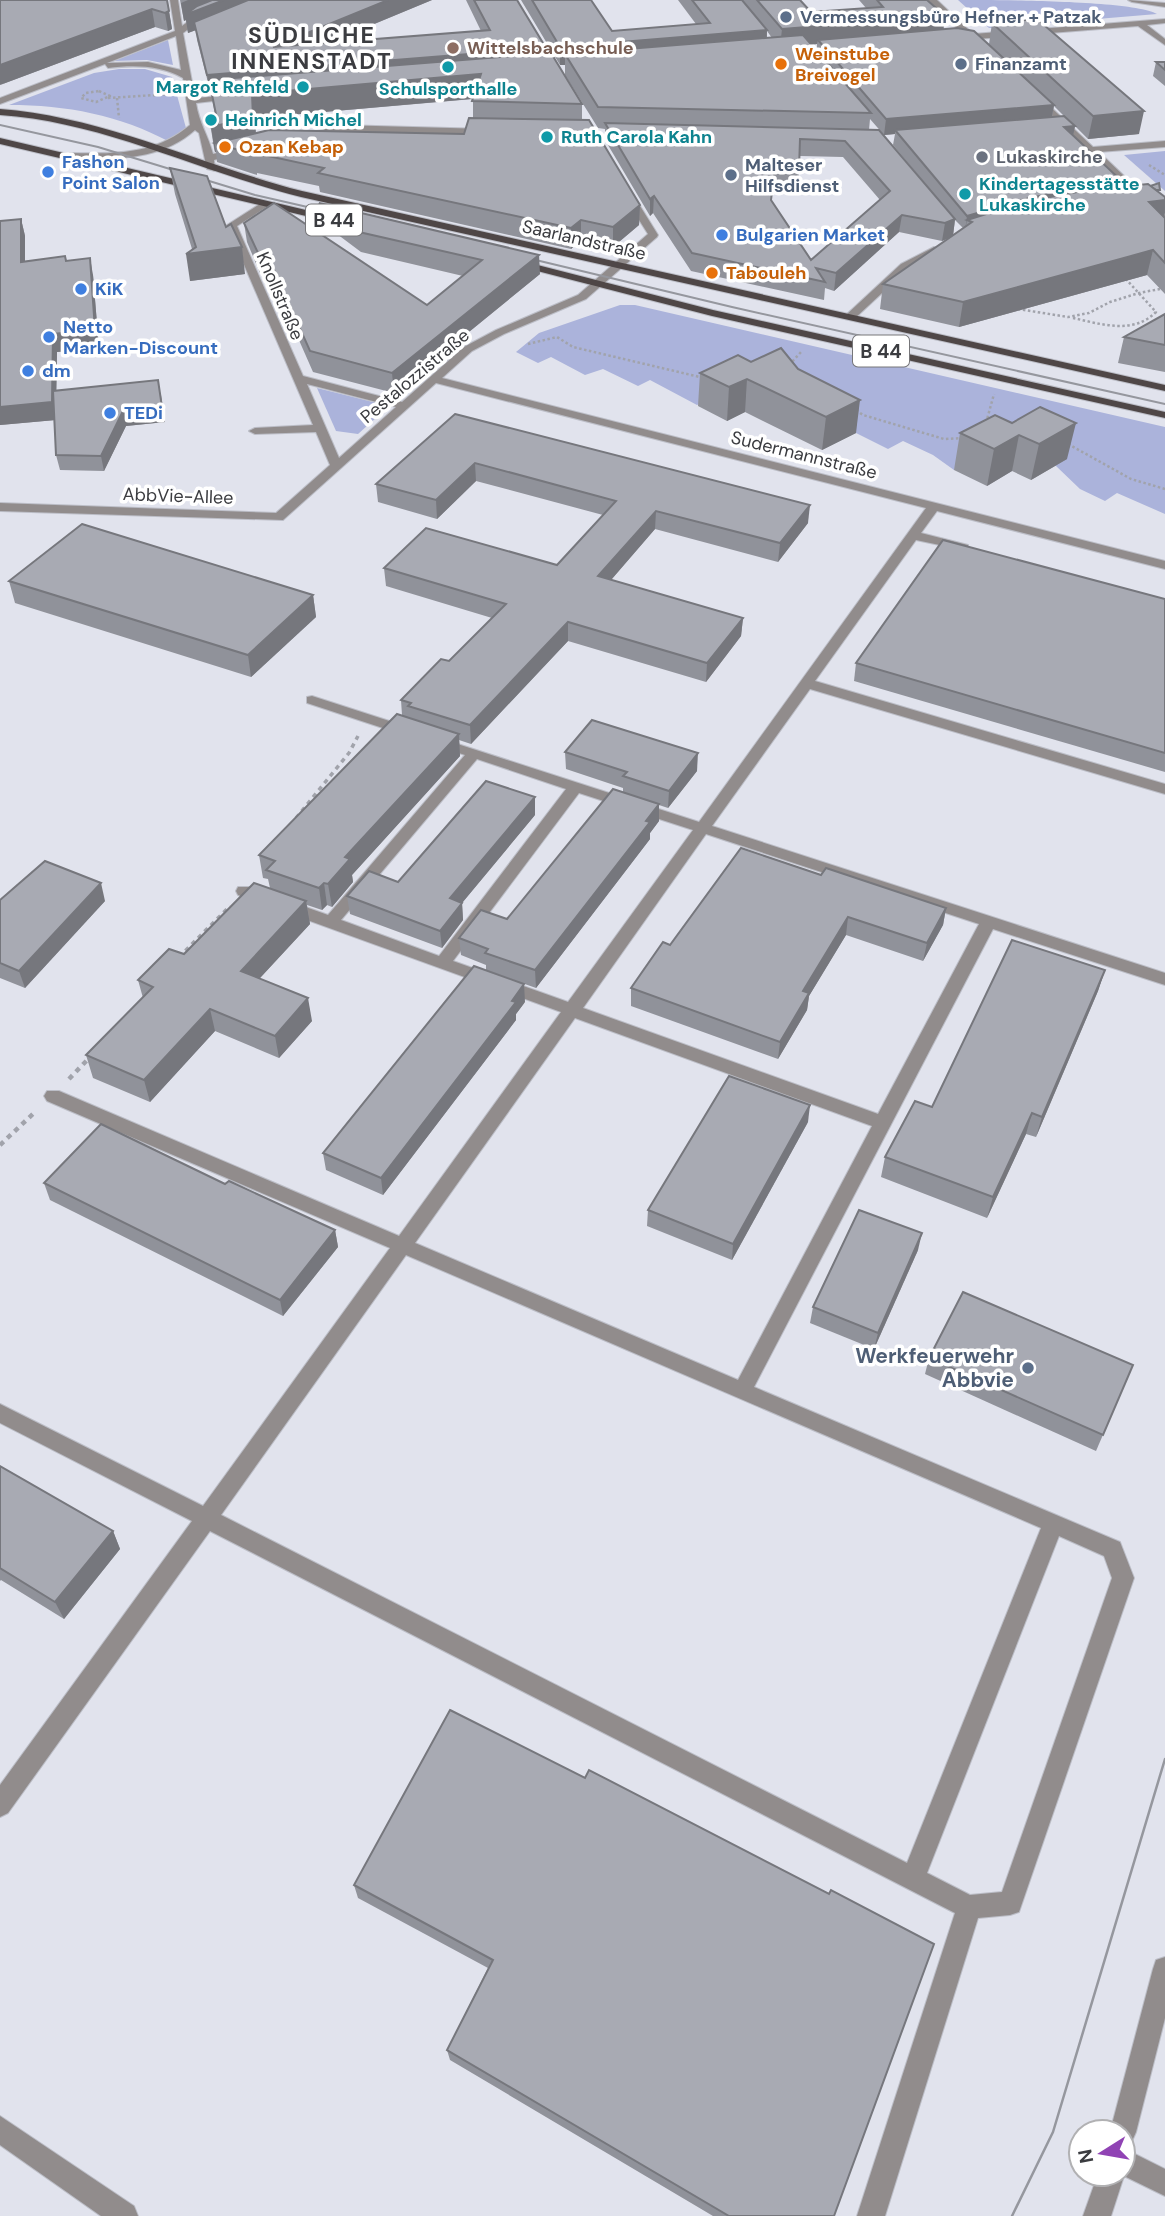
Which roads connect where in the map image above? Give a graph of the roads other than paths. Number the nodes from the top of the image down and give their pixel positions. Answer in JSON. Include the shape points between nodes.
{"nodes":[{"id":1,"x":174,"y":0,"type":"edge"},
{"id":2,"x":248,"y":0,"type":"edge"},
{"id":3,"x":932,"y":0,"type":"edge"},
{"id":4,"x":1132,"y":0,"type":"edge"},
{"id":5,"x":1165,"y":5,"type":"edge"},
{"id":6,"x":1165,"y":21,"type":"edge"},
{"id":7,"x":1140,"y":23,"type":"junction"},
{"id":8,"x":180,"y":36,"type":"junction"},
{"id":9,"x":191,"y":37,"type":"edge"},
{"id":10,"x":943,"y":40,"type":"edge"},
{"id":11,"x":975,"y":41,"type":"junction"},
{"id":12,"x":1165,"y":43,"type":"edge"},
{"id":13,"x":89,"y":68,"type":"junction"},
{"id":14,"x":186,"y":76,"type":"junction"},
{"id":15,"x":1026,"y":89,"type":"edge"},
{"id":16,"x":27,"y":91,"type":"junction"},
{"id":17,"x":0,"y":94,"type":"edge"},
{"id":18,"x":190,"y":97,"type":"junction"},
{"id":19,"x":245,"y":97,"type":"edge"},
{"id":20,"x":0,"y":101,"type":"edge"},
{"id":21,"x":0,"y":111,"type":"edge"},
{"id":22,"x":1064,"y":125,"type":"junction"},
{"id":23,"x":195,"y":126,"type":"junction"},
{"id":24,"x":1051,"y":126,"type":"edge"},
{"id":25,"x":498,"y":132,"type":"edge"},
{"id":26,"x":287,"y":140,"type":"edge"},
{"id":27,"x":0,"y":141,"type":"edge"},
{"id":28,"x":1165,"y":144,"type":"edge"},
{"id":29,"x":248,"y":149,"type":"edge"},
{"id":30,"x":159,"y":150,"type":"junction"},
{"id":31,"x":1091,"y":150,"type":"junction"},
{"id":32,"x":70,"y":156,"type":"junction"},
{"id":33,"x":210,"y":158,"type":"junction"},
{"id":34,"x":212,"y":169,"type":"junction"},
{"id":35,"x":620,"y":180,"type":"edge"},
{"id":36,"x":1165,"y":200,"type":"edge"},
{"id":37,"x":1146,"y":202,"type":"junction"},
{"id":38,"x":266,"y":204,"type":"junction"},
{"id":39,"x":1132,"y":204,"type":"edge"},
{"id":40,"x":1165,"y":220,"type":"edge"},
{"id":41,"x":359,"y":225,"type":"edge"},
{"id":42,"x":946,"y":246,"type":"edge"},
{"id":43,"x":504,"y":259,"type":"edge"},
{"id":44,"x":618,"y":265,"type":"junction"},
{"id":45,"x":597,"y":283,"type":"junction"},
{"id":46,"x":850,"y":317,"type":"junction"},
{"id":47,"x":297,"y":378,"type":"junction"},
{"id":48,"x":434,"y":379,"type":"junction"},
{"id":49,"x":1165,"y":388,"type":"edge"},
{"id":50,"x":404,"y":406,"type":"junction"},
{"id":51,"x":1165,"y":415,"type":"edge"},
{"id":52,"x":319,"y":428,"type":"junction"},
{"id":53,"x":255,"y":431,"type":"dead end"},
{"id":54,"x":337,"y":467,"type":"junction"},
{"id":55,"x":934,"y":506,"type":"junction"},
{"id":56,"x":0,"y":508,"type":"edge"},
{"id":57,"x":913,"y":535,"type":"junction"},
{"id":58,"x":979,"y":552,"type":"edge"},
{"id":59,"x":1165,"y":565,"type":"edge"},
{"id":60,"x":806,"y":683,"type":"junction"},
{"id":61,"x":312,"y":700,"type":"dead end"},
{"id":62,"x":475,"y":753,"type":"junction"},
{"id":63,"x":576,"y":786,"type":"junction"},
{"id":64,"x":1165,"y":789,"type":"edge"},
{"id":65,"x":702,"y":827,"type":"junction"},
{"id":66,"x":244,"y":891,"type":"edge"},
{"id":67,"x":989,"y":921,"type":"junction"},
{"id":68,"x":331,"y":922,"type":"junction"},
{"id":69,"x":443,"y":962,"type":"junction"},
{"id":70,"x":1165,"y":979,"type":"edge"},
{"id":71,"x":572,"y":1008,"type":"junction"},
{"id":72,"x":53,"y":1097,"type":"road end"},
{"id":73,"x":883,"y":1124,"type":"junction"},
{"id":74,"x":402,"y":1245,"type":"junction"},
{"id":75,"x":742,"y":1391,"type":"junction"},
{"id":76,"x":0,"y":1413,"type":"edge"},
{"id":77,"x":207,"y":1517,"type":"junction"},
{"id":78,"x":1053,"y":1524,"type":"junction"},
{"id":79,"x":0,"y":1805,"type":"edge"},
{"id":80,"x":913,"y":1879,"type":"junction"},
{"id":81,"x":969,"y":1907,"type":"junction"},
{"id":82,"x":1165,"y":1969,"type":"edge"},
{"id":83,"x":1127,"y":2118,"type":"edge"},
{"id":84,"x":0,"y":2129,"type":"edge"},
{"id":85,"x":1137,"y":2168,"type":"edge"},
{"id":86,"x":1165,"y":2183,"type":"edge"},
{"id":87,"x":1106,"y":2188,"type":"edge"},
{"id":88,"x":124,"y":2216,"type":"edge"},
{"id":89,"x":871,"y":2216,"type":"edge"},
{"id":90,"x":1097,"y":2216,"type":"edge"}],
"edges":[{"from":1,"to":8,"type":"street"},
{"from":2,"to":8,"type":"street","via":[[195,20]]},
{"from":3,"to":11,"type":"street"},
{"from":4,"to":5,"type":"street"},
{"from":6,"to":7,"type":"street"},
{"from":7,"to":11,"type":"street"},
{"from":7,"to":12,"type":"street"},
{"from":8,"to":9,"type":"street"},
{"from":8,"to":13,"type":"street"},
{"from":8,"to":14,"type":"street"},
{"from":10,"to":11,"type":"street"},
{"from":13,"to":14,"type":"street","via":[[138,63],[175,69]]},
{"from":13,"to":16,"type":"street"},
{"from":14,"to":18,"type":"street"},
{"from":15,"to":22,"type":"street"},
{"from":16,"to":17,"type":"street"},
{"from":16,"to":20,"type":"street"},
{"from":18,"to":19,"type":"street"},
{"from":18,"to":23,"type":"street"},
{"from":21,"to":30,"type":"main road","name":"Saarlandstraße","number":"B 44","via":[[86,125]]},
{"from":22,"to":24,"type":"street"},
{"from":22,"to":31,"type":"street"},
{"from":23,"to":30,"type":"street"},
{"from":23,"to":33,"type":"street","via":[[203,132]]},
{"from":25,"to":26,"type":"street","via":[[339,128]]},
{"from":27,"to":32,"type":"main road","number":"B 44"},
{"from":28,"to":31,"type":"street"},
{"from":29,"to":33,"type":"street"},
{"from":30,"to":32,"type":"street"},
{"from":30,"to":34,"type":"main road","name":"Saarlandstraße","number":"B 44"},
{"from":31,"to":37,"type":"street"},
{"from":32,"to":38,"type":"main road","number":"B 44"},
{"from":33,"to":34,"type":"street"},
{"from":34,"to":44,"type":"main road","name":"Saarlandstraße","number":"B 44","via":[[301,194]]},
{"from":35,"to":44,"type":"street","name":"Pestalozzistraße","via":[[653,235]]},
{"from":36,"to":37,"type":"street"},
{"from":37,"to":39,"type":"street"},
{"from":37,"to":40,"type":"street"},
{"from":38,"to":41,"type":"main road","number":"B 44"},
{"from":38,"to":47,"type":"street","name":"Knollstraße","via":[[232,225]]},
{"from":42,"to":46,"type":"street","via":[[905,266]]},
{"from":43,"to":45,"type":"main road","name":"Saarlandstraße","number":"B 44"},
{"from":44,"to":45,"type":"street","name":"Pestalozzistraße"},
{"from":44,"to":46,"type":"main road","name":"Saarlandstraße","number":"B 44"},
{"from":45,"to":48,"type":"street","name":"Pestalozzistraße","via":[[582,297],[468,349]]},
{"from":45,"to":51,"type":"main road","name":"Saarlandstraße","number":"B 44"},
{"from":46,"to":49,"type":"main road","name":"Saarlandstraße","number":"B 44"},
{"from":47,"to":50,"type":"street"},
{"from":47,"to":52,"type":"street","name":"Knollstraße"},
{"from":48,"to":50,"type":"street","name":"Pestalozzistraße"},
{"from":48,"to":55,"type":"street","name":"Sudermannstraße"},
{"from":50,"to":54,"type":"street","name":"Pestalozzistraße"},
{"from":52,"to":53,"type":"street"},
{"from":52,"to":54,"type":"street","name":"Knollstraße"},
{"from":54,"to":56,"type":"street","name":"AbbVie-Allee","via":[[279,517]]},
{"from":55,"to":57,"type":"street"},
{"from":55,"to":59,"type":"street","name":"Sudermannstraße"},
{"from":57,"to":58,"type":"street"},
{"from":57,"to":60,"type":"street"},
{"from":60,"to":64,"type":"street"},
{"from":60,"to":65,"type":"street"},
{"from":61,"to":62,"type":"street"},
{"from":62,"to":63,"type":"street"},
{"from":62,"to":68,"type":"street"},
{"from":63,"to":65,"type":"street"},
{"from":63,"to":69,"type":"street"},
{"from":65,"to":67,"type":"street"},
{"from":65,"to":71,"type":"street"},
{"from":66,"to":68,"type":"street"},
{"from":67,"to":70,"type":"street"},
{"from":67,"to":73,"type":"street"},
{"from":68,"to":69,"type":"street"},
{"from":69,"to":71,"type":"street"},
{"from":71,"to":73,"type":"street"},
{"from":71,"to":74,"type":"street"},
{"from":72,"to":74,"type":"street"},
{"from":73,"to":75,"type":"street"},
{"from":74,"to":75,"type":"street"},
{"from":74,"to":77,"type":"street"},
{"from":75,"to":78,"type":"street"},
{"from":76,"to":77,"type":"street"},
{"from":77,"to":79,"type":"street"},
{"from":77,"to":80,"type":"street"},
{"from":78,"to":80,"type":"street"},
{"from":78,"to":81,"type":"street","via":[[1112,1549],[1123,1578],[1010,1903]]},
{"from":80,"to":81,"type":"street"},
{"from":81,"to":89,"type":"street"},
{"from":82,"to":83,"type":"street"},
{"from":84,"to":88,"type":"street"},
{"from":85,"to":86,"type":"street"},
{"from":87,"to":90,"type":"street"}]}
